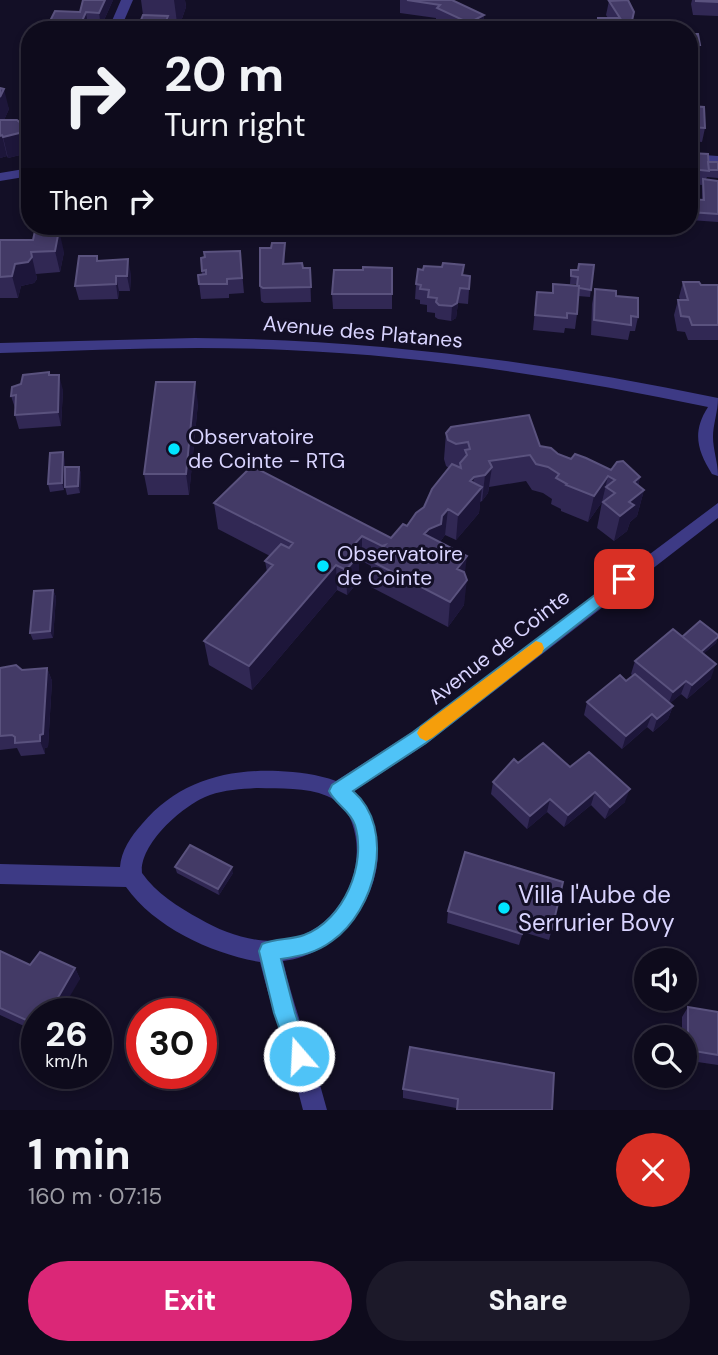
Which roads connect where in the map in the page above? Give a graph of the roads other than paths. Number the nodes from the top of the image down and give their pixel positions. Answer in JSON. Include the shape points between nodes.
{"nodes":[{"id":1,"x":127,"y":0,"type":"edge"},
{"id":2,"x":118,"y":21,"type":"edge"},
{"id":3,"x":698,"y":159,"type":"edge"},
{"id":4,"x":718,"y":160,"type":"edge"},
{"id":5,"x":21,"y":174,"type":"edge"},
{"id":6,"x":0,"y":177,"type":"edge"},
{"id":7,"x":0,"y":348,"type":"edge"},
{"id":8,"x":718,"y":405,"type":"edge"},
{"id":9,"x":718,"y":470,"type":"edge"},
{"id":10,"x":718,"y":509,"type":"edge"},
{"id":11,"x":338,"y":791,"type":"junction"},
{"id":12,"x":0,"y":874,"type":"edge"},
{"id":13,"x":131,"y":877,"type":"junction"},
{"id":14,"x":269,"y":951,"type":"junction"},
{"id":15,"x":315,"y":1110,"type":"edge"}],
"edges":[{"from":1,"to":2,"type":"street"},
{"from":3,"to":4,"type":"street"},
{"from":5,"to":6,"type":"street"},
{"from":7,"to":8,"type":"street","name":"Avenue des Platanes","via":[[223,343],[401,353],[606,381]]},
{"from":8,"to":9,"type":"street","via":[[708,419],[704,437],[708,456]]},
{"from":10,"to":11,"type":"street","name":"Avenue de Cointe","via":[[419,738]]},
{"from":11,"to":13,"type":"street","via":[[318,784],[258,779],[201,789],[182,800],[135,848],[129,864]]},
{"from":11,"to":14,"type":"street","via":[[354,804],[364,823],[368,846],[362,885],[326,934],[306,945]]},
{"from":12,"to":13,"type":"street"},
{"from":13,"to":14,"type":"street","via":[[160,907],[197,930],[222,943]]},
{"from":14,"to":15,"type":"street"}]}
